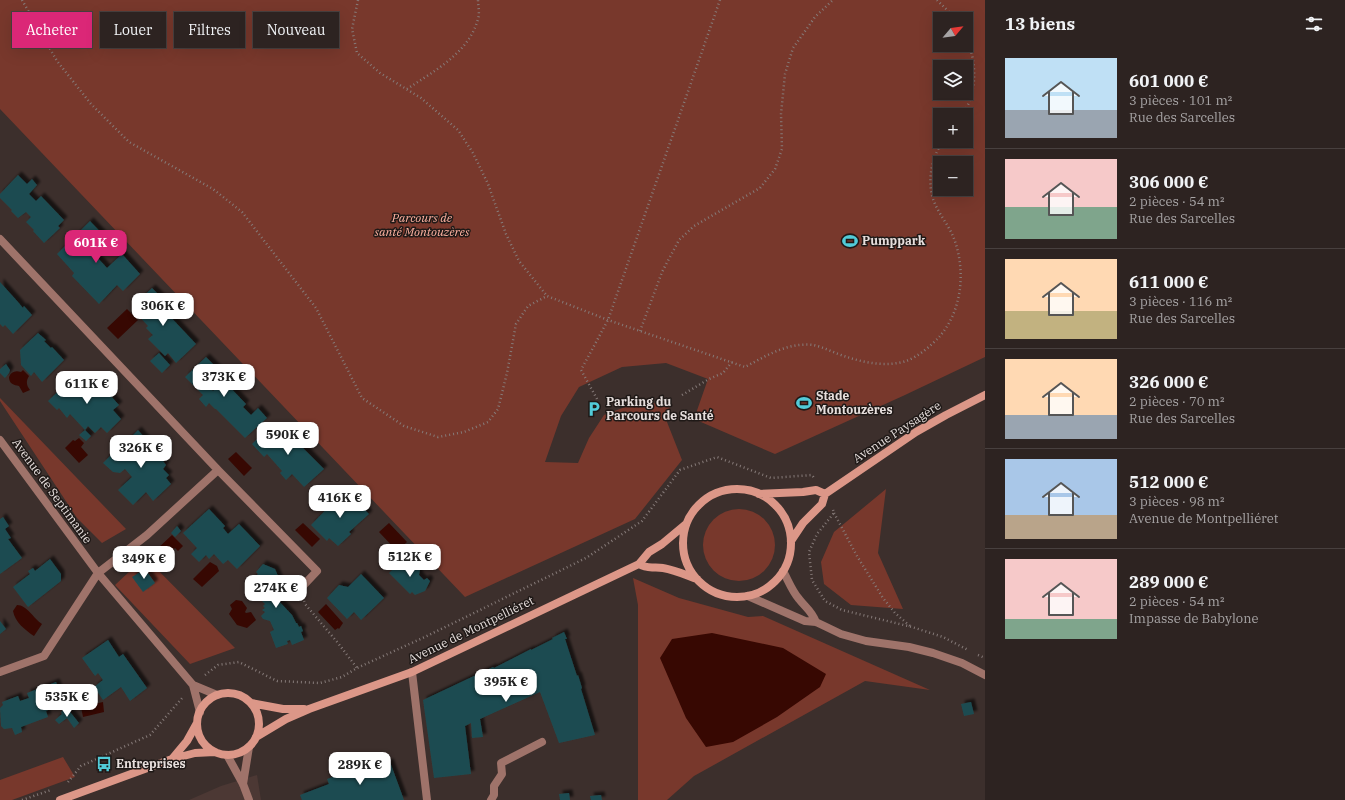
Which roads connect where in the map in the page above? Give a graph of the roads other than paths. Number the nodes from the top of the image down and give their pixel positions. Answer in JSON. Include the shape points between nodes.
{"nodes":[{"id":1,"x":0,"y":239,"type":"edge"},
{"id":2,"x":985,"y":395,"type":"edge"},
{"id":3,"x":0,"y":440,"type":"edge"},
{"id":4,"x":218,"y":470,"type":"junction"},
{"id":5,"x":758,"y":494,"type":"junction"},
{"id":6,"x":825,"y":494,"type":"junction"},
{"id":7,"x":686,"y":524,"type":"junction"},
{"id":8,"x":791,"y":540,"type":"junction"},
{"id":9,"x":639,"y":564,"type":"junction"},
{"id":10,"x":783,"y":571,"type":"junction"},
{"id":11,"x":98,"y":573,"type":"junction"},
{"id":12,"x":697,"y":579,"type":"junction"},
{"id":13,"x":300,"y":590,"type":"road end"},
{"id":14,"x":748,"y":596,"type":"junction"},
{"id":15,"x":816,"y":622,"type":"junction"},
{"id":16,"x":0,"y":672,"type":"edge"},
{"id":17,"x":412,"y":672,"type":"junction"},
{"id":18,"x":985,"y":675,"type":"edge"},
{"id":19,"x":193,"y":685,"type":"junction"},
{"id":20,"x":217,"y":695,"type":"junction"},
{"id":21,"x":251,"y":703,"type":"junction"},
{"id":22,"x":309,"y":709,"type":"junction"},
{"id":23,"x":200,"y":712,"type":"junction"},
{"id":24,"x":198,"y":723,"type":"junction"},
{"id":25,"x":256,"y":737,"type":"junction"},
{"id":26,"x":542,"y":742,"type":"dead end"},
{"id":27,"x":249,"y":747,"type":"junction"},
{"id":28,"x":216,"y":752,"type":"junction"},
{"id":29,"x":227,"y":755,"type":"junction"},
{"id":30,"x":172,"y":759,"type":"junction"},
{"id":31,"x":243,"y":784,"type":"junction"},
{"id":32,"x":60,"y":800,"type":"edge"},
{"id":33,"x":249,"y":800,"type":"edge"},
{"id":34,"x":427,"y":800,"type":"edge"},
{"id":35,"x":491,"y":800,"type":"edge"}],
"edges":[{"from":1,"to":4,"type":"street"},
{"from":2,"to":6,"type":"street","name":"Avenue Paysagère","via":[[916,432]]},
{"from":3,"to":11,"type":"street","name":"Avenue de Septimanie"},
{"from":4,"to":11,"type":"street","via":[[148,535]]},
{"from":4,"to":13,"type":"street","via":[[317,571]]},
{"from":5,"to":6,"type":"street","via":[[816,490]]},
{"from":5,"to":7,"type":"street","via":[[744,490],[716,493],[693,511]]},
{"from":5,"to":8,"type":"street","via":[[781,512]]},
{"from":6,"to":8,"type":"street","name":"Avenue Paysagère","via":[[822,504]]},
{"from":7,"to":9,"type":"street","name":"Avenue de Montpelliéret","via":[[649,552]]},
{"from":7,"to":12,"type":"street","via":[[683,538],[684,553],[688,567]]},
{"from":8,"to":10,"type":"street","via":[[789,556]]},
{"from":9,"to":12,"type":"street","via":[[646,568],[676,571]]},
{"from":9,"to":17,"type":"street","name":"Avenue de Montpelliéret"},
{"from":10,"to":14,"type":"street","via":[[768,587]]},
{"from":10,"to":15,"type":"street","via":[[798,598],[813,613]]},
{"from":11,"to":16,"type":"street","via":[[44,656]]},
{"from":11,"to":19,"type":"street","name":"Avenue de Septimanie"},
{"from":12,"to":14,"type":"street","via":[[720,595]]},
{"from":14,"to":15,"type":"street","via":[[804,621]]},
{"from":15,"to":18,"type":"street","via":[[841,634],[866,641],[933,653],[962,663]]},
{"from":17,"to":22,"type":"street","name":"Avenue de Montpelliéret"},
{"from":17,"to":34,"type":"street"},
{"from":19,"to":20,"type":"street","name":"Avenue de Septimanie"},
{"from":19,"to":23,"type":"street","name":"Avenue de Septimanie"},
{"from":20,"to":21,"type":"street","via":[[235,694]]},
{"from":20,"to":23,"type":"street","via":[[204,705]]},
{"from":21,"to":22,"type":"street","name":"Avenue de Montpelliéret","via":[[283,709]]},
{"from":21,"to":25,"type":"street","via":[[258,719]]},
{"from":22,"to":25,"type":"street","name":"Avenue de Montpelliéret"},
{"from":23,"to":24,"type":"street"},
{"from":24,"to":28,"type":"street","via":[[202,741]]},
{"from":24,"to":30,"type":"street"},
{"from":25,"to":27,"type":"street"},
{"from":26,"to":35,"type":"street","via":[[501,763],[502,774],[494,786]]},
{"from":27,"to":29,"type":"street"},
{"from":27,"to":31,"type":"street"},
{"from":28,"to":29,"type":"street"},
{"from":28,"to":30,"type":"street","via":[[195,753]]},
{"from":29,"to":31,"type":"street"},
{"from":30,"to":32,"type":"street"},
{"from":31,"to":33,"type":"street"}]}
